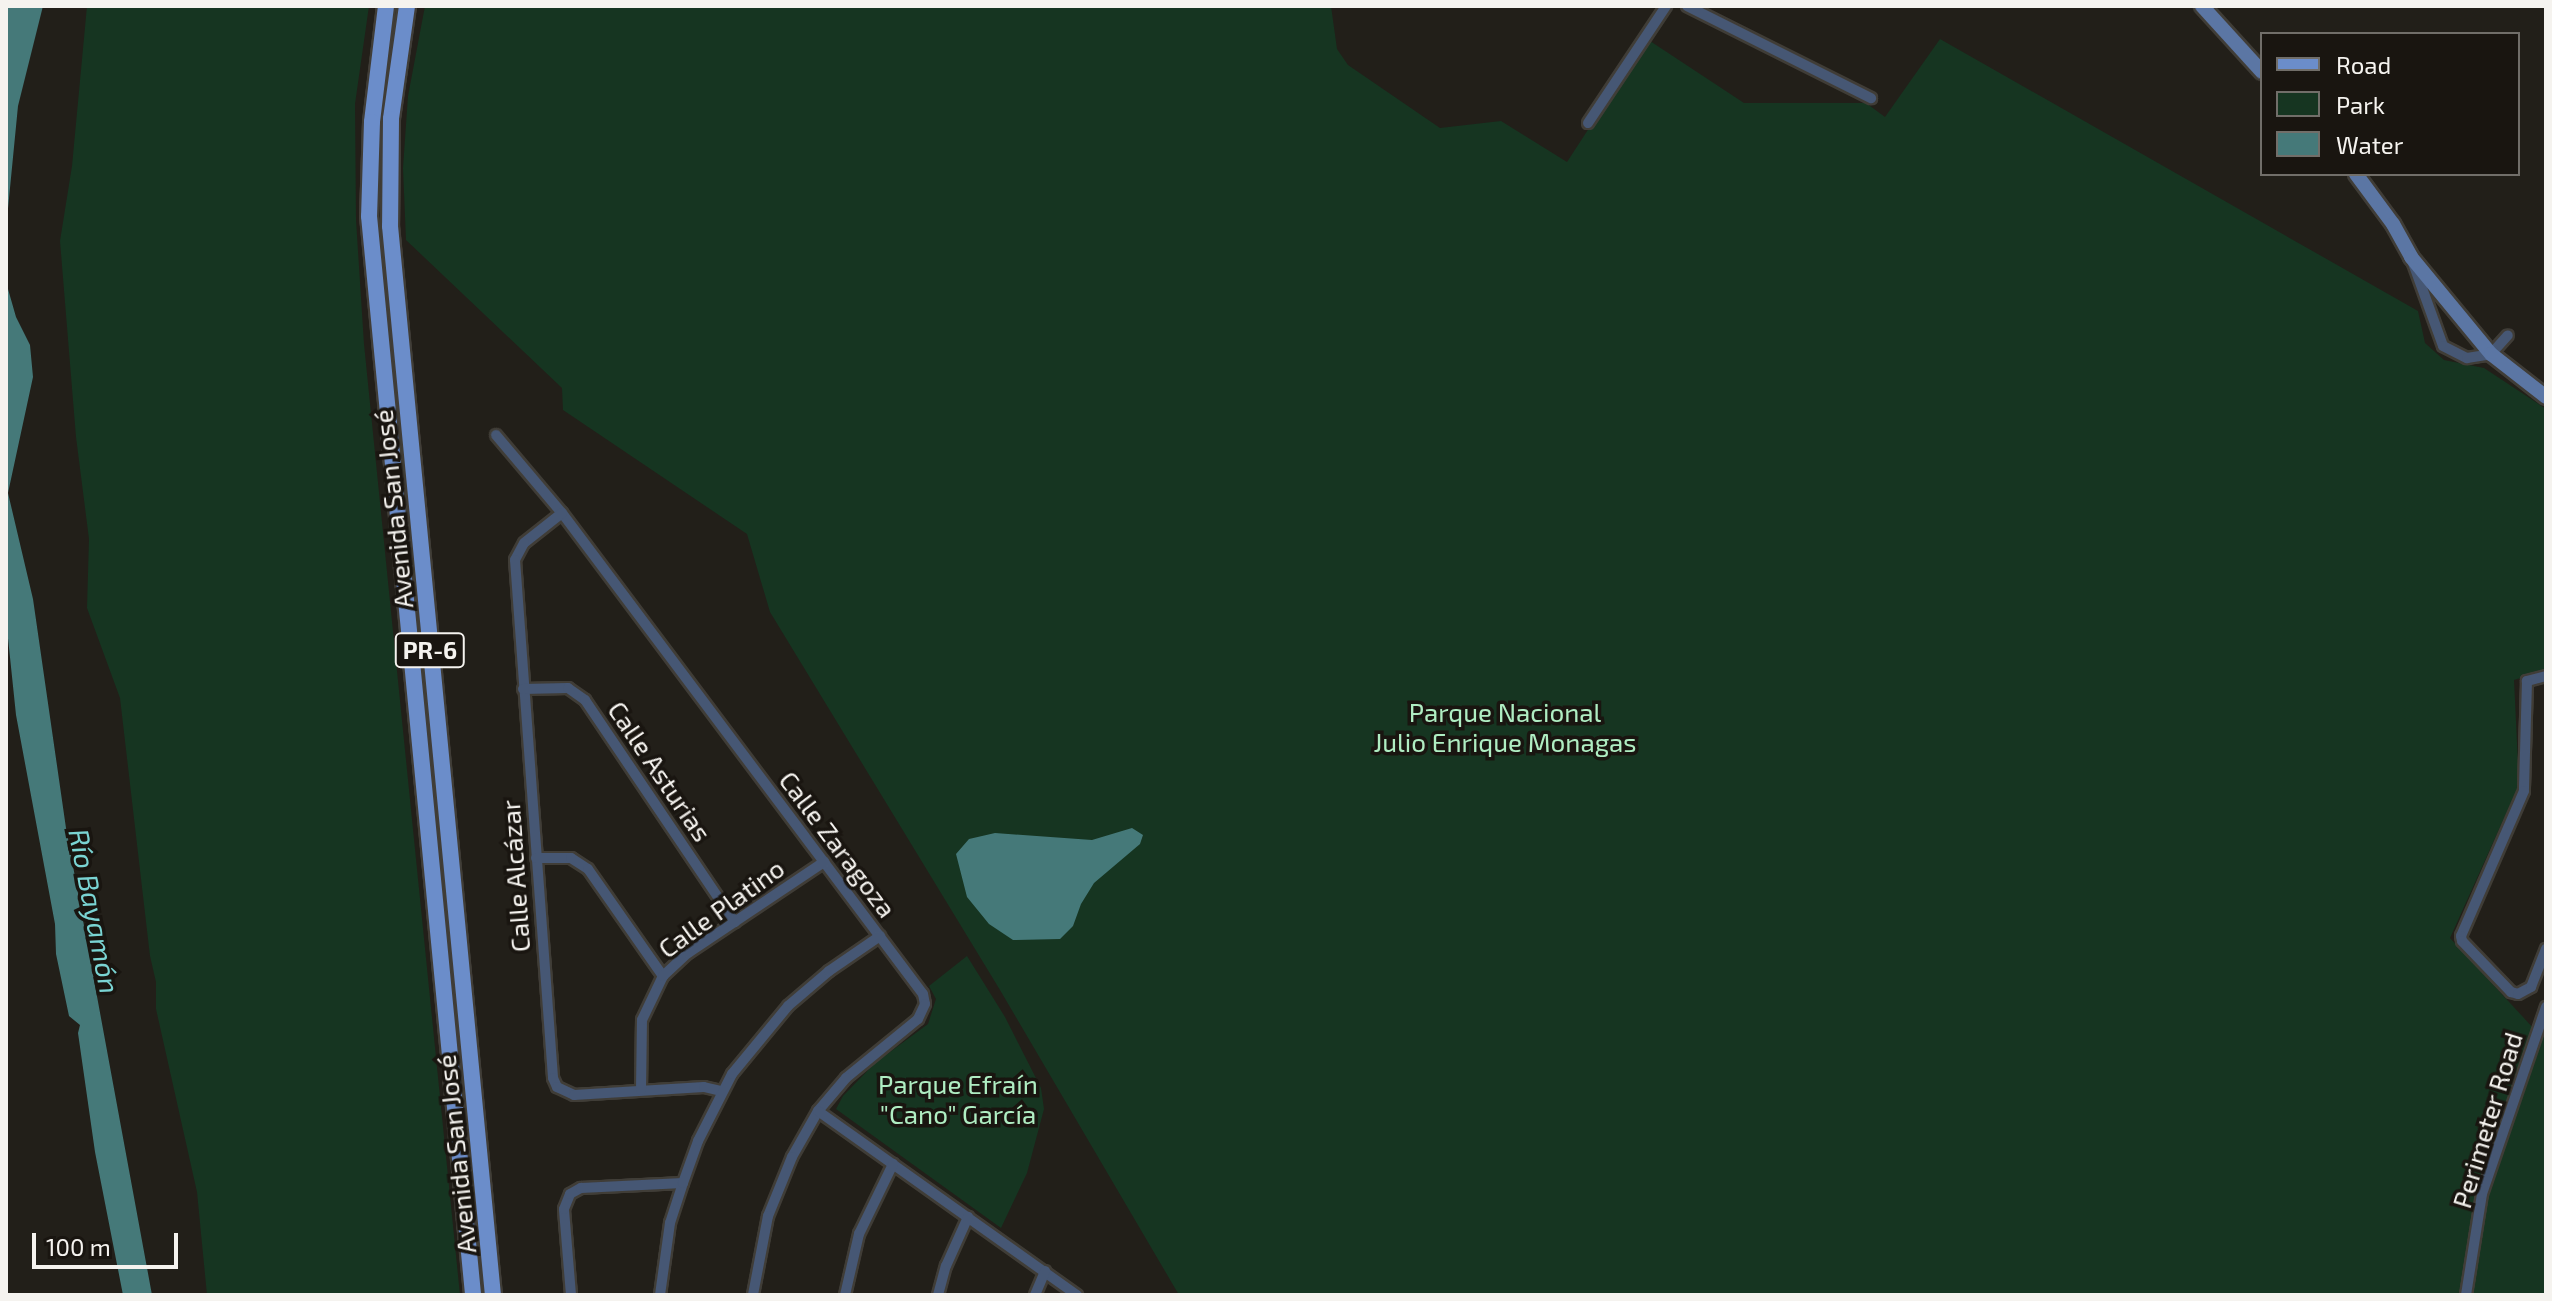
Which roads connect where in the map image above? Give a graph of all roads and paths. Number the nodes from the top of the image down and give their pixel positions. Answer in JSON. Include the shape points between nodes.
{"nodes":[{"id":1,"x":386,"y":6,"type":"edge"},
{"id":2,"x":407,"y":6,"type":"edge"},
{"id":3,"x":1666,"y":6,"type":"edge"},
{"id":4,"x":1687,"y":6,"type":"edge"},
{"id":5,"x":2202,"y":6,"type":"edge"},
{"id":6,"x":2260,"y":70,"type":"edge"},
{"id":7,"x":1871,"y":98,"type":"dead end"},
{"id":8,"x":1588,"y":123,"type":"dead end"},
{"id":9,"x":2357,"y":176,"type":"edge"},
{"id":10,"x":2411,"y":257,"type":"junction"},
{"id":11,"x":2508,"y":335,"type":"dead end"},
{"id":12,"x":2491,"y":354,"type":"junction"},
{"id":13,"x":2546,"y":397,"type":"edge"},
{"id":14,"x":496,"y":435,"type":"dead end"},
{"id":15,"x":562,"y":513,"type":"junction"},
{"id":16,"x":2546,"y":676,"type":"edge"},
{"id":17,"x":523,"y":689,"type":"junction"},
{"id":18,"x":536,"y":858,"type":"junction"},
{"id":19,"x":824,"y":862,"type":"junction"},
{"id":20,"x":735,"y":922,"type":"junction"},
{"id":21,"x":880,"y":936,"type":"junction"},
{"id":22,"x":2546,"y":949,"type":"edge"},
{"id":23,"x":663,"y":976,"type":"junction"},
{"id":24,"x":2546,"y":1007,"type":"edge"},
{"id":25,"x":641,"y":1090,"type":"junction"},
{"id":26,"x":722,"y":1091,"type":"junction"},
{"id":27,"x":818,"y":1111,"type":"junction"},
{"id":28,"x":893,"y":1164,"type":"junction"},
{"id":29,"x":683,"y":1183,"type":"junction"},
{"id":30,"x":968,"y":1217,"type":"junction"},
{"id":31,"x":1045,"y":1271,"type":"junction"},
{"id":32,"x":473,"y":1295,"type":"edge"},
{"id":33,"x":493,"y":1295,"type":"edge"},
{"id":34,"x":571,"y":1295,"type":"edge"},
{"id":35,"x":660,"y":1295,"type":"edge"},
{"id":36,"x":753,"y":1295,"type":"edge"},
{"id":37,"x":845,"y":1295,"type":"edge"},
{"id":38,"x":938,"y":1295,"type":"edge"},
{"id":39,"x":1035,"y":1295,"type":"edge"},
{"id":40,"x":1077,"y":1295,"type":"edge"},
{"id":41,"x":2466,"y":1295,"type":"edge"}],
"edges":[{"from":1,"to":32,"type":"main road","name":"Avenida San José","number":"PR-6","via":[[372,122],[369,216]]},
{"from":2,"to":33,"type":"main road","name":"Avenida San José","number":"PR-6","via":[[391,119],[390,226]]},
{"from":3,"to":8,"type":"street"},
{"from":4,"to":7,"type":"street"},
{"from":5,"to":6,"type":"street"},
{"from":9,"to":10,"type":"street"},
{"from":10,"to":12,"type":"street"},
{"from":10,"to":12,"type":"street","via":[[2443,346],[2467,358]]},
{"from":11,"to":12,"type":"street"},
{"from":12,"to":13,"type":"street"},
{"from":14,"to":15,"type":"street","name":"Calle Zaragoza"},
{"from":15,"to":17,"type":"street","name":"Calle Alcázar","via":[[524,543],[515,560]]},
{"from":15,"to":19,"type":"street","name":"Calle Zaragoza"},
{"from":16,"to":22,"type":"street","via":[[2527,681],[2524,791],[2461,936],[2518,994],[2531,987]]},
{"from":17,"to":18,"type":"street","name":"Calle Alcázar"},
{"from":17,"to":20,"type":"street","name":"Calle Asturias","via":[[568,688],[585,700]]},
{"from":18,"to":23,"type":"street","via":[[571,858],[588,869]]},
{"from":18,"to":25,"type":"street","name":"Calle Alcázar","via":[[555,1083],[574,1095]]},
{"from":19,"to":20,"type":"street","name":"Calle Platino"},
{"from":19,"to":21,"type":"street","name":"Calle Zaragoza"},
{"from":20,"to":23,"type":"street","name":"Calle Platino"},
{"from":21,"to":26,"type":"street","via":[[788,1006],[750,1048]]},
{"from":21,"to":27,"type":"street","name":"Calle Zaragoza","via":[[923,994],[923,1012],[854,1070]]},
{"from":23,"to":25,"type":"street","name":"Calle Platino","via":[[642,1020]]},
{"from":24,"to":41,"type":"street","name":"Perimeter Road","via":[[2482,1194]]},
{"from":25,"to":26,"type":"street","name":"Calle Alcázar"},
{"from":26,"to":29,"type":"street"},
{"from":27,"to":28,"type":"street"},
{"from":27,"to":36,"type":"street","name":"Calle Zaragoza","via":[[768,1216]]},
{"from":28,"to":30,"type":"street"},
{"from":28,"to":37,"type":"street","via":[[859,1234]]},
{"from":29,"to":34,"type":"street","via":[[581,1188],[570,1194],[564,1209]]},
{"from":29,"to":35,"type":"street","via":[[670,1223]]},
{"from":30,"to":31,"type":"street"},
{"from":30,"to":38,"type":"street"},
{"from":31,"to":39,"type":"street"},
{"from":31,"to":40,"type":"street"}]}
